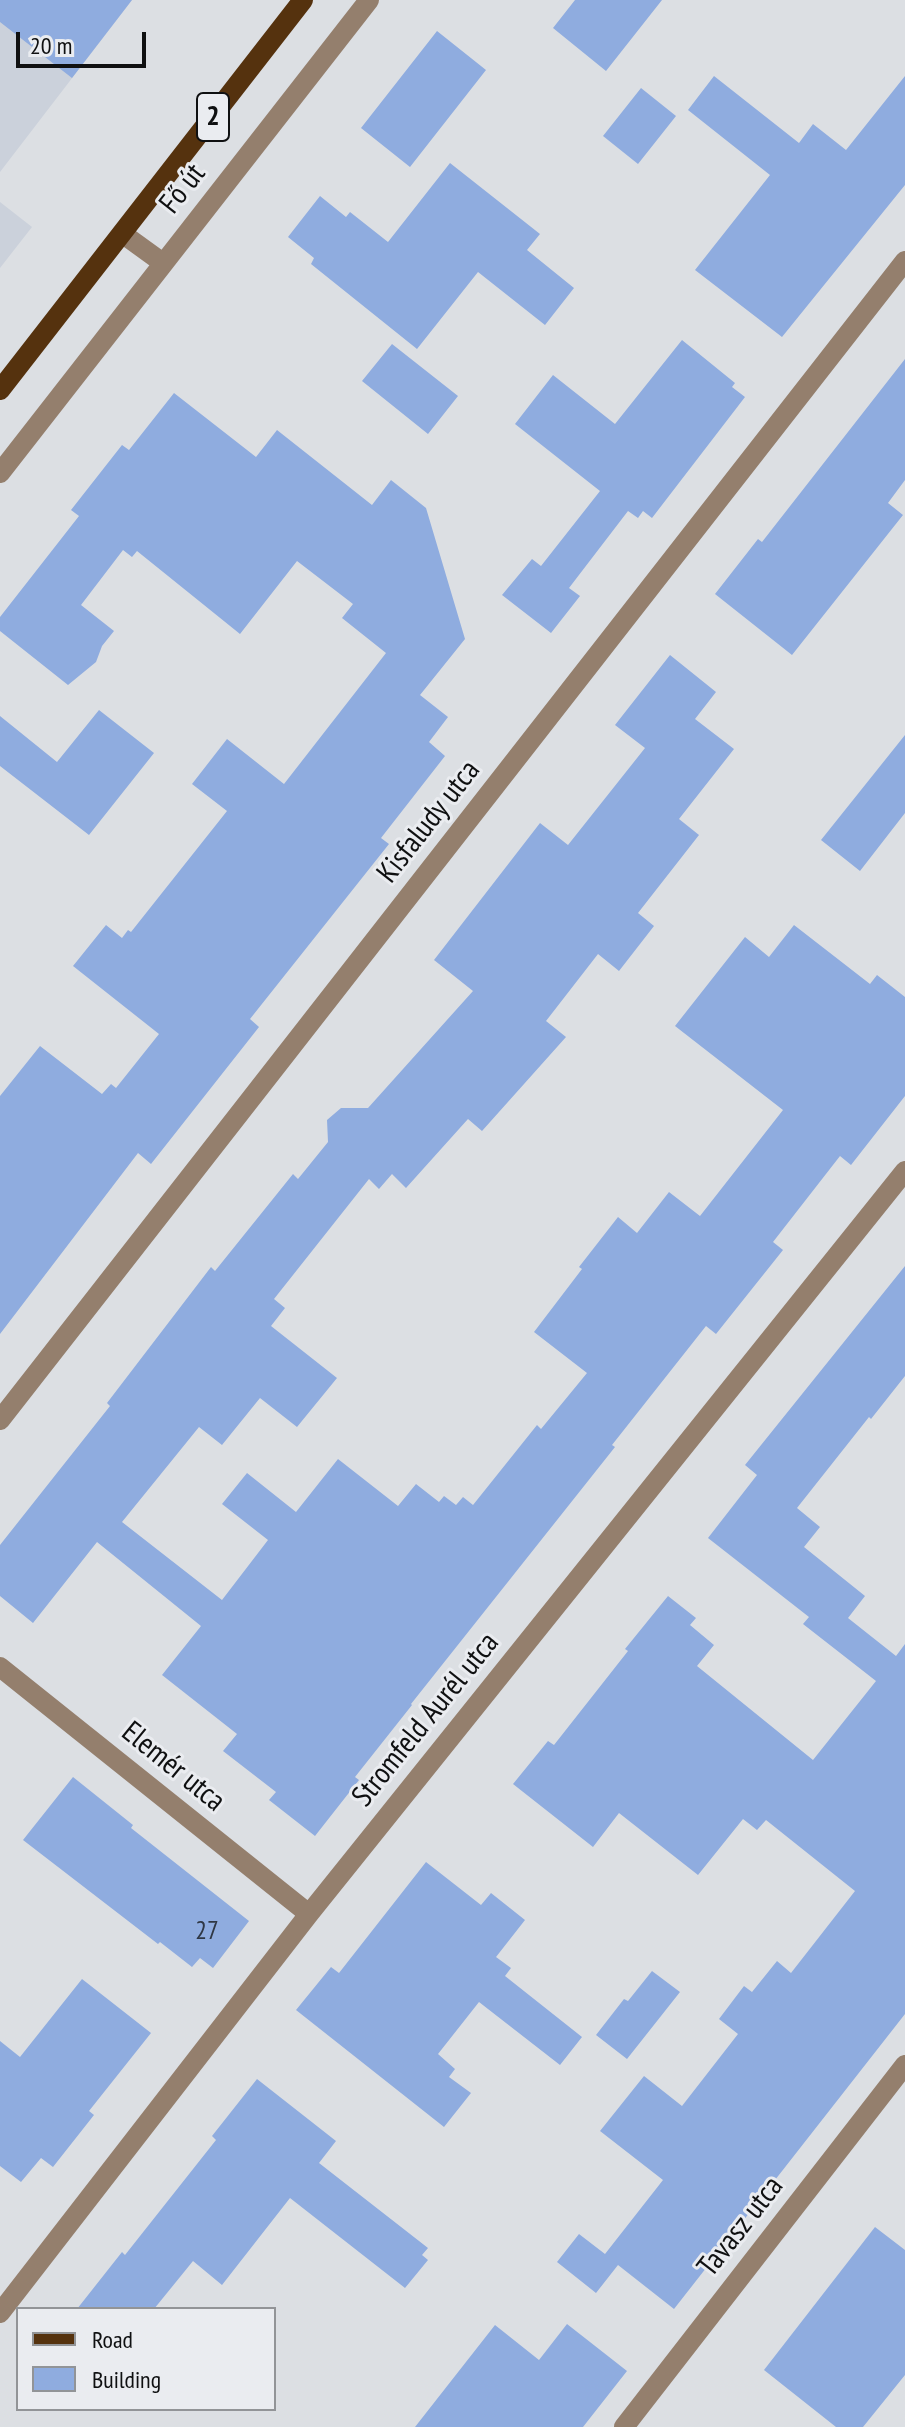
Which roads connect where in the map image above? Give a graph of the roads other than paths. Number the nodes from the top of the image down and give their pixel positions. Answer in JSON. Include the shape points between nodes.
{"nodes":[{"id":1,"x":303,"y":0,"type":"edge"},
{"id":2,"x":369,"y":0,"type":"edge"},
{"id":3,"x":123,"y":234,"type":"junction"},
{"id":4,"x":905,"y":261,"type":"edge"},
{"id":5,"x":163,"y":263,"type":"junction"},
{"id":6,"x":0,"y":390,"type":"edge"},
{"id":7,"x":0,"y":473,"type":"edge"},
{"id":8,"x":905,"y":1171,"type":"edge"},
{"id":9,"x":0,"y":1420,"type":"edge"},
{"id":10,"x":0,"y":1667,"type":"edge"},
{"id":11,"x":309,"y":1914,"type":"junction"},
{"id":12,"x":905,"y":2065,"type":"edge"},
{"id":13,"x":0,"y":2313,"type":"edge"},
{"id":14,"x":624,"y":2427,"type":"edge"}],
"edges":[{"from":1,"to":3,"type":"main road","name":"Fő út","number":"2"},
{"from":2,"to":5,"type":"street","name":"Fő út"},
{"from":3,"to":5,"type":"street","name":"Fő út"},
{"from":3,"to":6,"type":"main road","name":"Fő út","number":"2"},
{"from":4,"to":9,"type":"street","name":"Kisfaludy utca"},
{"from":5,"to":7,"type":"street","name":"Fő út"},
{"from":8,"to":11,"type":"street","name":"Stromfeld Aurél utca"},
{"from":10,"to":11,"type":"street","name":"Elemér utca"},
{"from":11,"to":13,"type":"street","name":"Stromfeld Aurél utca"},
{"from":12,"to":14,"type":"street","name":"Tavasz utca"}]}
